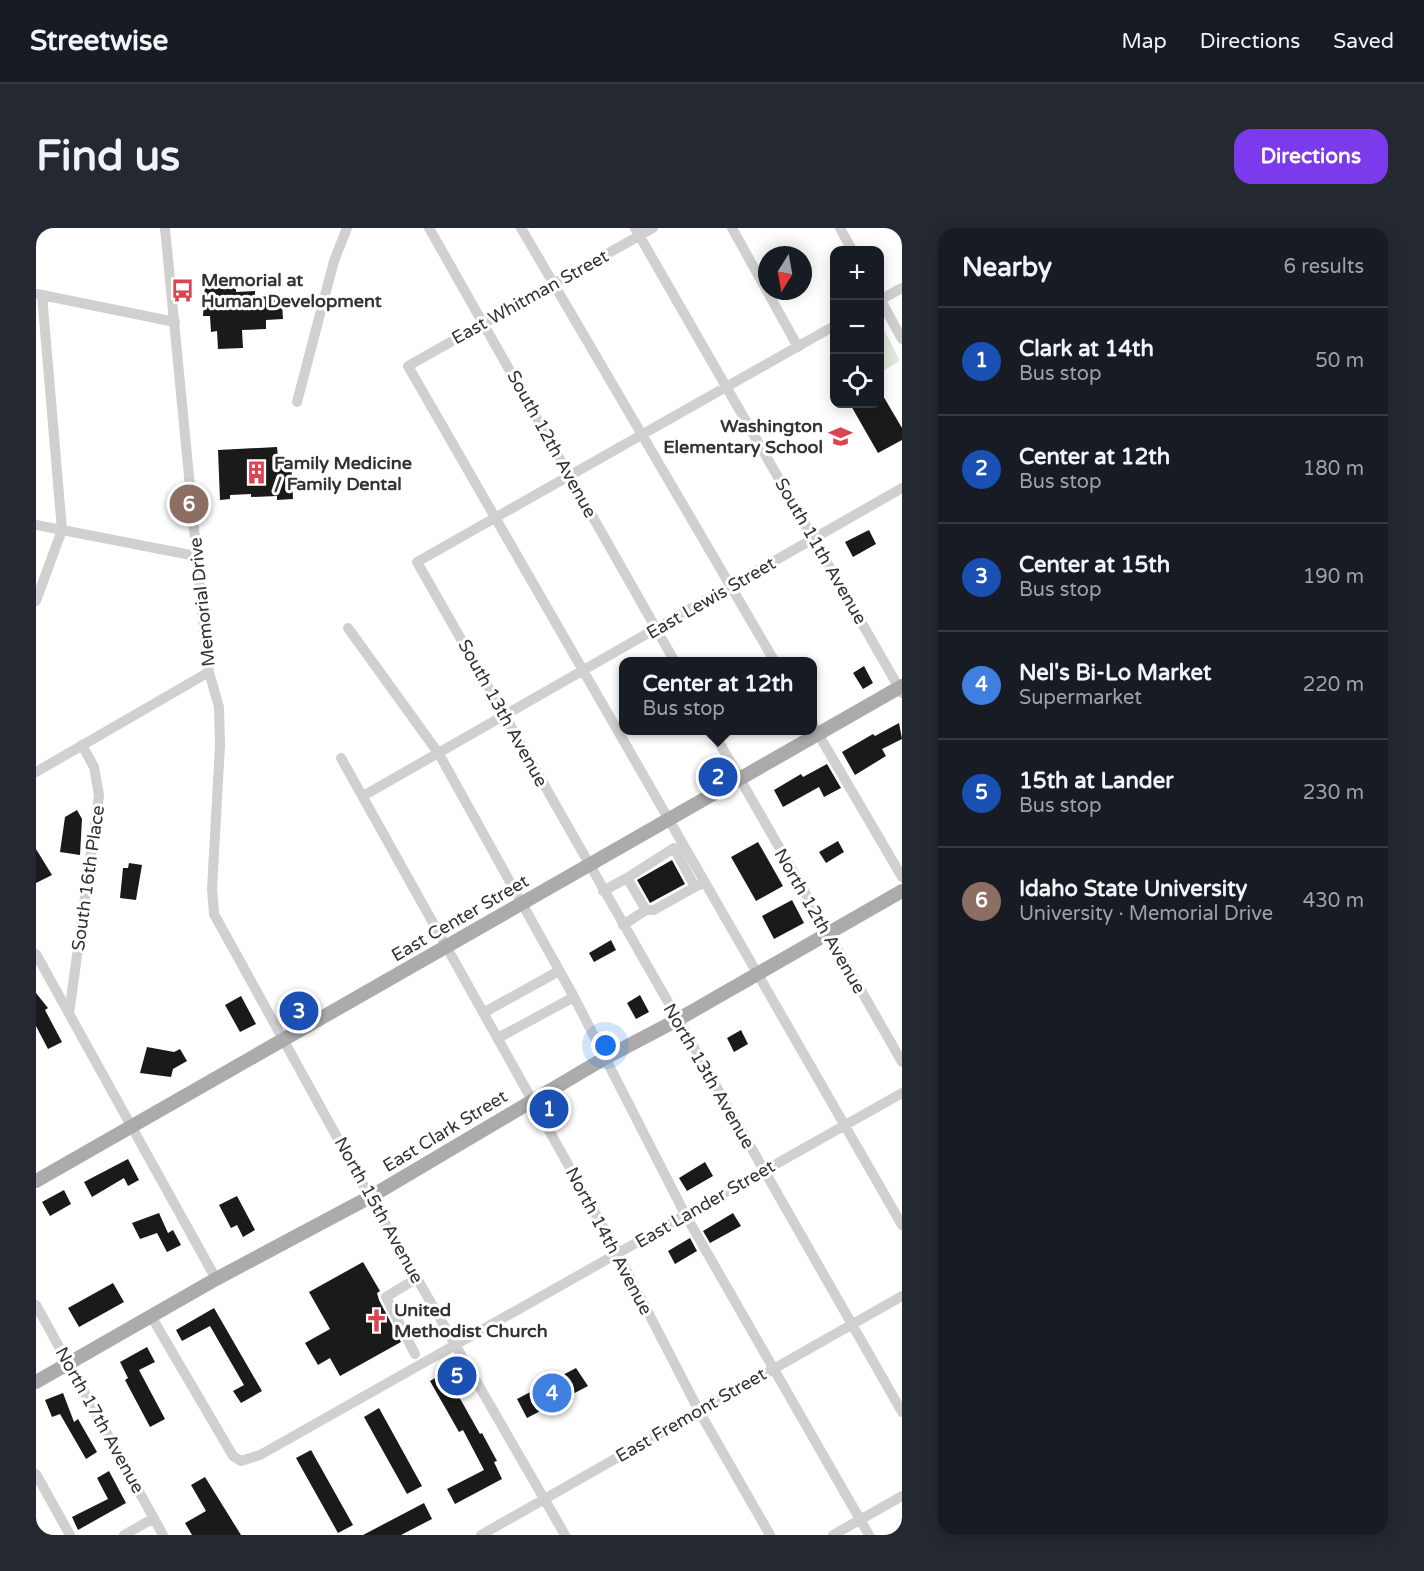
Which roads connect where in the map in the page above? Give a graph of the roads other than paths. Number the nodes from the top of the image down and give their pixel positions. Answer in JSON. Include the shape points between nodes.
{"nodes":[{"id":1,"x":165,"y":228,"type":"edge"},
{"id":2,"x":347,"y":228,"type":"edge"},
{"id":3,"x":429,"y":228,"type":"edge"},
{"id":4,"x":520,"y":228,"type":"edge"},
{"id":5,"x":653,"y":228,"type":"edge"},
{"id":6,"x":732,"y":228,"type":"edge"},
{"id":7,"x":840,"y":228,"type":"edge"},
{"id":8,"x":638,"y":232,"type":"edge"},
{"id":9,"x":850,"y":246,"type":"edge"},
{"id":10,"x":758,"y":275,"type":"edge"},
{"id":11,"x":553,"y":284,"type":"junction"},
{"id":12,"x":902,"y":288,"type":"edge"},
{"id":13,"x":39,"y":295,"type":"edge"},
{"id":14,"x":884,"y":298,"type":"edge"},
{"id":15,"x":772,"y":300,"type":"edge"},
{"id":16,"x":884,"y":307,"type":"edge"},
{"id":17,"x":175,"y":322,"type":"junction"},
{"id":18,"x":484,"y":323,"type":"junction"},
{"id":19,"x":830,"y":328,"type":"edge"},
{"id":20,"x":902,"y":339,"type":"edge"},
{"id":21,"x":798,"y":346,"type":"junction"},
{"id":22,"x":726,"y":387,"type":"junction"},
{"id":23,"x":297,"y":402,"type":"dead end"},
{"id":24,"x":642,"y":435,"type":"junction"},
{"id":25,"x":569,"y":476,"type":"junction"},
{"id":26,"x":902,"y":488,"type":"edge"},
{"id":27,"x":495,"y":518,"type":"junction"},
{"id":28,"x":36,"y":525,"type":"edge"},
{"id":29,"x":62,"y":530,"type":"junction"},
{"id":30,"x":813,"y":539,"type":"junction"},
{"id":31,"x":196,"y":556,"type":"junction"},
{"id":32,"x":731,"y":586,"type":"junction"},
{"id":33,"x":36,"y":601,"type":"edge"},
{"id":34,"x":348,"y":628,"type":"dead end"},
{"id":35,"x":657,"y":629,"type":"junction"},
{"id":36,"x":672,"y":657,"type":"edge"},
{"id":37,"x":772,"y":657,"type":"edge"},
{"id":38,"x":584,"y":671,"type":"junction"},
{"id":39,"x":209,"y":672,"type":"junction"},
{"id":40,"x":901,"y":689,"type":"edge"},
{"id":41,"x":505,"y":716,"type":"junction"},
{"id":42,"x":817,"y":728,"type":"edge"},
{"id":43,"x":619,"y":731,"type":"edge"},
{"id":44,"x":817,"y":732,"type":"edge"},
{"id":45,"x":621,"y":735,"type":"edge"},
{"id":46,"x":715,"y":735,"type":"edge"},
{"id":47,"x":806,"y":735,"type":"edge"},
{"id":48,"x":82,"y":745,"type":"junction"},
{"id":49,"x":440,"y":754,"type":"junction"},
{"id":50,"x":341,"y":758,"type":"dead end"},
{"id":51,"x":36,"y":772,"type":"edge"},
{"id":52,"x":738,"y":779,"type":"junction"},
{"id":53,"x":363,"y":796,"type":"junction"},
{"id":54,"x":670,"y":818,"type":"junction"},
{"id":55,"x":588,"y":865,"type":"junction"},
{"id":56,"x":627,"y":878,"type":"junction"},
{"id":57,"x":902,"y":878,"type":"edge"},
{"id":58,"x":700,"y":884,"type":"junction"},
{"id":59,"x":603,"y":891,"type":"junction"},
{"id":60,"x":902,"y":891,"type":"edge"},
{"id":61,"x":521,"y":904,"type":"junction"},
{"id":62,"x":646,"y":910,"type":"junction"},
{"id":63,"x":623,"y":925,"type":"junction"},
{"id":64,"x":828,"y":933,"type":"junction"},
{"id":65,"x":445,"y":948,"type":"junction"},
{"id":66,"x":36,"y":954,"type":"edge"},
{"id":67,"x":559,"y":971,"type":"junction"},
{"id":68,"x":758,"y":974,"type":"junction"},
{"id":69,"x":574,"y":997,"type":"junction"},
{"id":70,"x":483,"y":1013,"type":"junction"},
{"id":71,"x":69,"y":1014,"type":"junction"},
{"id":72,"x":677,"y":1020,"type":"junction"},
{"id":73,"x":498,"y":1038,"type":"junction"},
{"id":74,"x":284,"y":1039,"type":"junction"},
{"id":75,"x":605,"y":1058,"type":"junction"},
{"id":76,"x":902,"y":1062,"type":"edge"},
{"id":77,"x":902,"y":1093,"type":"edge"},
{"id":78,"x":532,"y":1101,"type":"junction"},
{"id":79,"x":133,"y":1125,"type":"junction"},
{"id":80,"x":846,"y":1125,"type":"junction"},
{"id":81,"x":764,"y":1171,"type":"junction"},
{"id":82,"x":36,"y":1181,"type":"edge"},
{"id":83,"x":370,"y":1197,"type":"junction"},
{"id":84,"x":686,"y":1216,"type":"junction"},
{"id":85,"x":902,"y":1225,"type":"edge"},
{"id":86,"x":618,"y":1254,"type":"junction"},
{"id":87,"x":417,"y":1278,"type":"junction"},
{"id":88,"x":216,"y":1279,"type":"junction"},
{"id":89,"x":902,"y":1296,"type":"edge"},
{"id":90,"x":36,"y":1305,"type":"edge"},
{"id":91,"x":151,"y":1316,"type":"junction"},
{"id":92,"x":852,"y":1324,"type":"junction"},
{"id":93,"x":456,"y":1346,"type":"junction"},
{"id":94,"x":415,"y":1354,"type":"dead end"},
{"id":95,"x":68,"y":1363,"type":"junction"},
{"id":96,"x":774,"y":1369,"type":"junction"},
{"id":97,"x":36,"y":1382,"type":"edge"},
{"id":98,"x":699,"y":1411,"type":"junction"},
{"id":99,"x":902,"y":1412,"type":"edge"},
{"id":100,"x":36,"y":1474,"type":"edge"},
{"id":101,"x":902,"y":1496,"type":"edge"},
{"id":102,"x":544,"y":1499,"type":"junction"},
{"id":103,"x":154,"y":1518,"type":"junction"},
{"id":104,"x":860,"y":1520,"type":"junction"},
{"id":105,"x":70,"y":1535,"type":"edge"},
{"id":106,"x":124,"y":1535,"type":"edge"},
{"id":107,"x":163,"y":1535,"type":"edge"},
{"id":108,"x":481,"y":1535,"type":"edge"},
{"id":109,"x":565,"y":1535,"type":"edge"},
{"id":110,"x":770,"y":1535,"type":"edge"},
{"id":111,"x":833,"y":1535,"type":"edge"},
{"id":112,"x":869,"y":1535,"type":"edge"}],
"edges":[{"from":1,"to":17,"type":"street","name":"Memorial Drive"},
{"from":2,"to":23,"type":"street","via":[[334,261]]},
{"from":3,"to":18,"type":"street","name":"South 12th Avenue"},
{"from":4,"to":11,"type":"street"},
{"from":5,"to":8,"type":"street","name":"East Whitman Street"},
{"from":6,"to":10,"type":"street"},
{"from":7,"to":9,"type":"street"},
{"from":8,"to":11,"type":"street","name":"East Whitman Street"},
{"from":8,"to":22,"type":"street","name":"South 11th Avenue"},
{"from":11,"to":18,"type":"street","name":"East Whitman Street"},
{"from":11,"to":24,"type":"street"},
{"from":12,"to":14,"type":"street"},
{"from":13,"to":17,"type":"street"},
{"from":13,"to":29,"type":"street"},
{"from":15,"to":21,"type":"street"},
{"from":16,"to":20,"type":"street"},
{"from":17,"to":31,"type":"street","name":"Memorial Drive"},
{"from":18,"to":25,"type":"street","name":"South 12th Avenue"},
{"from":18,"to":27,"type":"street","name":"East Whitman Street","via":[[408,366]]},
{"from":19,"to":21,"type":"street"},
{"from":21,"to":22,"type":"street"},
{"from":22,"to":24,"type":"street"},
{"from":22,"to":30,"type":"street","name":"South 11th Avenue"},
{"from":24,"to":25,"type":"street"},
{"from":24,"to":32,"type":"street"},
{"from":25,"to":27,"type":"street"},
{"from":25,"to":35,"type":"street","name":"South 12th Avenue"},
{"from":26,"to":30,"type":"street","name":"East Lewis Street"},
{"from":27,"to":38,"type":"street"},
{"from":27,"to":41,"type":"street","name":"South 13th Avenue","via":[[417,562]]},
{"from":28,"to":29,"type":"street"},
{"from":29,"to":31,"type":"street"},
{"from":29,"to":33,"type":"street"},
{"from":30,"to":32,"type":"street","name":"East Lewis Street"},
{"from":30,"to":40,"type":"street","name":"South 11th Avenue"},
{"from":31,"to":39,"type":"street","name":"Memorial Drive"},
{"from":32,"to":35,"type":"street","name":"East Lewis Street"},
{"from":32,"to":37,"type":"street"},
{"from":34,"to":49,"type":"street"},
{"from":35,"to":36,"type":"street","name":"South 12th Avenue"},
{"from":35,"to":38,"type":"street","name":"East Lewis Street"},
{"from":38,"to":41,"type":"street","name":"East Lewis Street"},
{"from":38,"to":43,"type":"street"},
{"from":39,"to":48,"type":"street"},
{"from":39,"to":74,"type":"street","name":"Memorial Drive","via":[[219,707],[220,745],[214,914]]},
{"from":40,"to":42,"type":"main road","name":"East Center Street"},
{"from":41,"to":49,"type":"street","name":"East Lewis Street"},
{"from":41,"to":55,"type":"street","name":"South 13th Avenue"},
{"from":44,"to":57,"type":"street"},
{"from":45,"to":54,"type":"street"},
{"from":46,"to":52,"type":"street"},
{"from":47,"to":52,"type":"main road","name":"East Center Street"},
{"from":48,"to":51,"type":"street"},
{"from":48,"to":71,"type":"street","name":"South 16th Place","via":[[94,767],[99,795]]},
{"from":49,"to":53,"type":"street","name":"East Lewis Street"},
{"from":49,"to":61,"type":"street"},
{"from":50,"to":53,"type":"street","name":"North 14th Avenue"},
{"from":52,"to":54,"type":"main road","name":"East Center Street"},
{"from":52,"to":64,"type":"street","name":"North 12th Avenue"},
{"from":53,"to":65,"type":"street","name":"North 14th Avenue"},
{"from":54,"to":55,"type":"main road","name":"East Center Street"},
{"from":54,"to":58,"type":"street"},
{"from":55,"to":59,"type":"street","name":"North 13th Avenue"},
{"from":55,"to":61,"type":"main road","name":"East Center Street"},
{"from":56,"to":58,"type":"street","via":[[675,848]]},
{"from":56,"to":59,"type":"street"},
{"from":56,"to":62,"type":"street"},
{"from":58,"to":62,"type":"street","via":[[654,910]]},
{"from":58,"to":68,"type":"street"},
{"from":59,"to":63,"type":"street","name":"North 13th Avenue"},
{"from":60,"to":64,"type":"main road","name":"East Clark Street"},
{"from":61,"to":65,"type":"main road","name":"East Center Street"},
{"from":61,"to":67,"type":"street"},
{"from":62,"to":63,"type":"street"},
{"from":63,"to":72,"type":"street","name":"North 13th Avenue"},
{"from":64,"to":68,"type":"main road","name":"East Clark Street"},
{"from":64,"to":76,"type":"street","name":"North 12th Avenue"},
{"from":65,"to":70,"type":"street","name":"North 14th Avenue"},
{"from":65,"to":74,"type":"main road","name":"East Center Street"},
{"from":66,"to":71,"type":"street"},
{"from":67,"to":69,"type":"street"},
{"from":67,"to":70,"type":"street"},
{"from":68,"to":72,"type":"main road","name":"East Clark Street"},
{"from":68,"to":80,"type":"street"},
{"from":69,"to":73,"type":"street"},
{"from":69,"to":75,"type":"street"},
{"from":70,"to":73,"type":"street","name":"North 14th Avenue"},
{"from":71,"to":79,"type":"street"},
{"from":72,"to":75,"type":"main road","name":"East Clark Street"},
{"from":72,"to":81,"type":"street","name":"North 13th Avenue"},
{"from":73,"to":78,"type":"street","name":"North 14th Avenue"},
{"from":74,"to":79,"type":"main road","name":"East Center Street"},
{"from":74,"to":83,"type":"street","name":"North 15th Avenue"},
{"from":75,"to":78,"type":"main road","name":"East Clark Street"},
{"from":75,"to":84,"type":"street"},
{"from":77,"to":80,"type":"street","name":"East Lander Street"},
{"from":78,"to":83,"type":"main road","name":"East Clark Street"},
{"from":78,"to":86,"type":"street","name":"North 14th Avenue"},
{"from":79,"to":82,"type":"main road","name":"East Center Street"},
{"from":79,"to":88,"type":"street"},
{"from":80,"to":81,"type":"street","name":"East Lander Street"},
{"from":80,"to":85,"type":"street"},
{"from":81,"to":84,"type":"street","name":"East Lander Street"},
{"from":81,"to":92,"type":"street","name":"North 13th Avenue"},
{"from":83,"to":87,"type":"street","name":"North 15th Avenue"},
{"from":83,"to":88,"type":"main road","name":"East Clark Street"},
{"from":84,"to":86,"type":"street","name":"East Lander Street"},
{"from":84,"to":96,"type":"street"},
{"from":86,"to":93,"type":"street","name":"East Lander Street"},
{"from":86,"to":98,"type":"street","name":"North 14th Avenue"},
{"from":87,"to":93,"type":"street","name":"North 15th Avenue"},
{"from":87,"to":94,"type":"street","via":[[386,1297]]},
{"from":88,"to":91,"type":"main road","name":"East Clark Street"},
{"from":89,"to":92,"type":"street","name":"East Fremont Street"},
{"from":90,"to":95,"type":"street","name":"North 17th Avenue"},
{"from":91,"to":93,"type":"street","name":"East Lander Street","via":[[233,1456],[241,1461],[321,1423]]},
{"from":91,"to":95,"type":"main road","name":"East Clark Street"},
{"from":92,"to":96,"type":"street","name":"East Fremont Street"},
{"from":92,"to":99,"type":"street","name":"North 13th Avenue"},
{"from":93,"to":102,"type":"street","name":"North 15th Avenue"},
{"from":95,"to":97,"type":"main road","name":"East Clark Street"},
{"from":95,"to":103,"type":"street","name":"North 17th Avenue"},
{"from":96,"to":98,"type":"street","name":"East Fremont Street"},
{"from":96,"to":104,"type":"street"},
{"from":98,"to":102,"type":"street","name":"East Fremont Street"},
{"from":98,"to":110,"type":"street","name":"North 14th Avenue"},
{"from":100,"to":105,"type":"street"},
{"from":101,"to":104,"type":"street"},
{"from":102,"to":108,"type":"street","name":"East Fremont Street"},
{"from":102,"to":109,"type":"street","name":"North 15th Avenue"},
{"from":103,"to":106,"type":"street"},
{"from":103,"to":107,"type":"street","name":"North 17th Avenue"},
{"from":104,"to":111,"type":"street"},
{"from":104,"to":112,"type":"street"}]}
